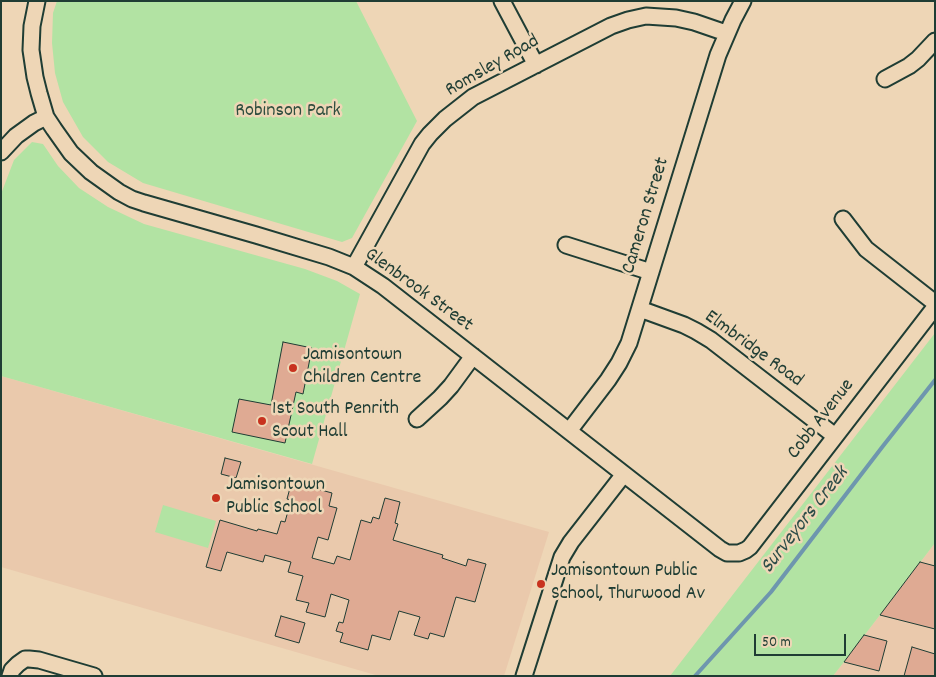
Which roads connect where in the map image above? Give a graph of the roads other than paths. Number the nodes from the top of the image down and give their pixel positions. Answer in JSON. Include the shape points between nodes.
{"nodes":[{"id":1,"x":37,"y":1,"type":"edge"},
{"id":2,"x":502,"y":1,"type":"edge"},
{"id":3,"x":743,"y":1,"type":"edge"},
{"id":4,"x":726,"y":33,"type":"junction"},
{"id":5,"x":935,"y":41,"type":"edge"},
{"id":6,"x":536,"y":65,"type":"junction"},
{"id":7,"x":885,"y":79,"type":"dead end"},
{"id":8,"x":46,"y":117,"type":"junction"},
{"id":9,"x":1,"y":152,"type":"edge"},
{"id":10,"x":843,"y":218,"type":"dead end"},
{"id":11,"x":566,"y":245,"type":"dead end"},
{"id":12,"x":354,"y":267,"type":"junction"},
{"id":13,"x":651,"y":272,"type":"junction"},
{"id":14,"x":935,"y":303,"type":"edge"},
{"id":15,"x":935,"y":307,"type":"edge"},
{"id":16,"x":640,"y":309,"type":"junction"},
{"id":17,"x":473,"y":356,"type":"junction"},
{"id":18,"x":417,"y":419,"type":"dead end"},
{"id":19,"x":569,"y":431,"type":"junction"},
{"id":20,"x":835,"y":436,"type":"junction"},
{"id":21,"x":624,"y":474,"type":"junction"},
{"id":22,"x":739,"y":553,"type":"joint"},
{"id":23,"x":10,"y":676,"type":"edge"},
{"id":24,"x":94,"y":676,"type":"edge"},
{"id":25,"x":524,"y":676,"type":"edge"}],
"edges":[{"from":1,"to":8,"type":"street","name":"Glenbrook Street","via":[[31,50],[34,77]]},
{"from":2,"to":6,"type":"street"},
{"from":3,"to":4,"type":"street","name":"Cameron Street"},
{"from":4,"to":6,"type":"street","name":"Romsley Road","via":[[676,18],[637,18],[611,26]]},
{"from":4,"to":13,"type":"street","name":"Cameron Street"},
{"from":5,"to":7,"type":"street","via":[[909,66]]},
{"from":6,"to":12,"type":"street","name":"Romsley Road","via":[[473,97],[430,134]]},
{"from":8,"to":9,"type":"street","via":[[20,132]]},
{"from":8,"to":12,"type":"street","name":"Glenbrook Street","via":[[71,153],[110,187],[132,199]]},
{"from":10,"to":14,"type":"street","via":[[866,249]]},
{"from":11,"to":13,"type":"street"},
{"from":12,"to":17,"type":"street","name":"Glenbrook Street"},
{"from":13,"to":16,"type":"street","name":"Cameron Street"},
{"from":15,"to":20,"type":"street","name":"Cobb Avenue"},
{"from":16,"to":19,"type":"street","name":"Cameron Street","via":[[619,363]]},
{"from":16,"to":20,"type":"street","name":"Elmbridge Road","via":[[684,325],[711,340]]},
{"from":17,"to":18,"type":"street","via":[[451,386]]},
{"from":17,"to":19,"type":"street","name":"Glenbrook Street"},
{"from":19,"to":21,"type":"street","name":"Glenbrook Street"},
{"from":20,"to":22,"type":"street","name":"Cobb Avenue","via":[[750,546]]},
{"from":21,"to":22,"type":"street","name":"Glenbrook Street","via":[[720,549]]},
{"from":21,"to":25,"type":"street","via":[[562,557]]},
{"from":23,"to":24,"type":"street","via":[[25,659]]}]}
